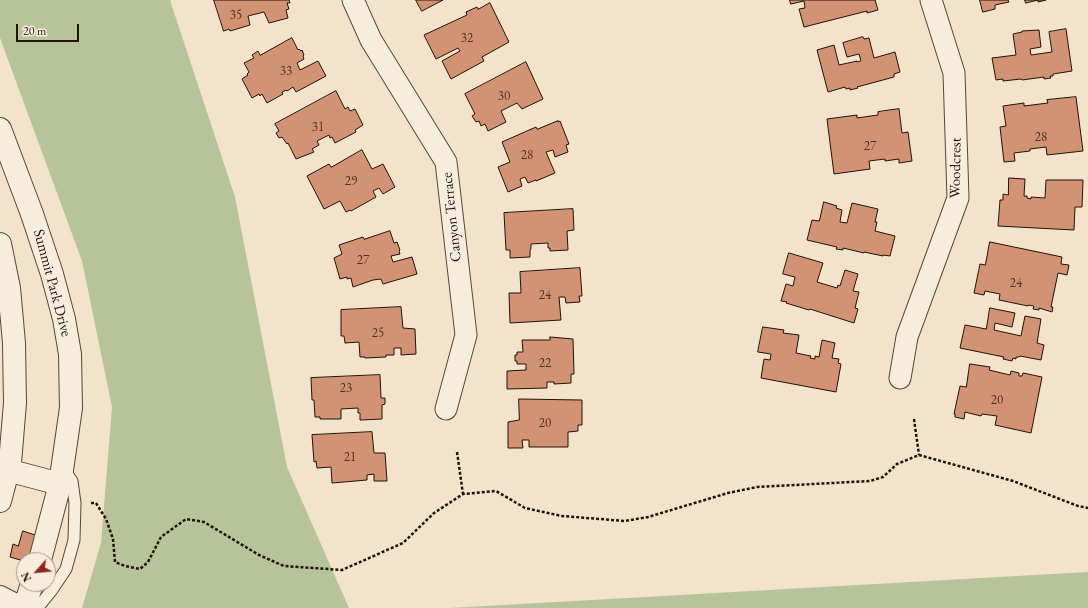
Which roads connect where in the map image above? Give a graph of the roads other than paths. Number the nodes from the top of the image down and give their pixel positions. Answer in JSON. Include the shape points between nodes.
{"nodes":[{"id":1,"x":353,"y":0,"type":"edge"},
{"id":2,"x":931,"y":0,"type":"edge"},
{"id":3,"x":0,"y":128,"type":"edge"},
{"id":4,"x":0,"y":244,"type":"edge"},
{"id":5,"x":900,"y":378,"type":"dead end"},
{"id":6,"x":446,"y":409,"type":"dead end"},
{"id":7,"x":8,"y":470,"type":"junction"},
{"id":8,"x":61,"y":475,"type":"junction"},
{"id":9,"x":0,"y":501,"type":"edge"},
{"id":10,"x":42,"y":552,"type":"edge"},
{"id":11,"x":29,"y":592,"type":"edge"},
{"id":12,"x":0,"y":597,"type":"edge"},
{"id":13,"x":23,"y":608,"type":"edge"},
{"id":14,"x":29,"y":608,"type":"edge"}],
"edges":[{"from":1,"to":6,"type":"street","name":"Canyon Terrace","via":[[371,40],[446,162],[466,335]]},
{"from":2,"to":5,"type":"street","name":"Woodcrest","via":[[954,73],[958,198],[906,337]]},
{"from":3,"to":8,"type":"street","name":"Summit Park Drive","via":[[32,214],[64,319],[70,354],[71,408]]},
{"from":4,"to":7,"type":"street","via":[[9,288],[14,343],[15,403]]},
{"from":7,"to":8,"type":"street"},
{"from":7,"to":9,"type":"street"},
{"from":8,"to":10,"type":"street","name":"Summit Park Drive"},
{"from":8,"to":14,"type":"lane","via":[[72,481],[75,503],[74,540],[66,568],[52,590],[39,606]]},
{"from":11,"to":13,"type":"street"},
{"from":12,"to":13,"type":"street"}]}
